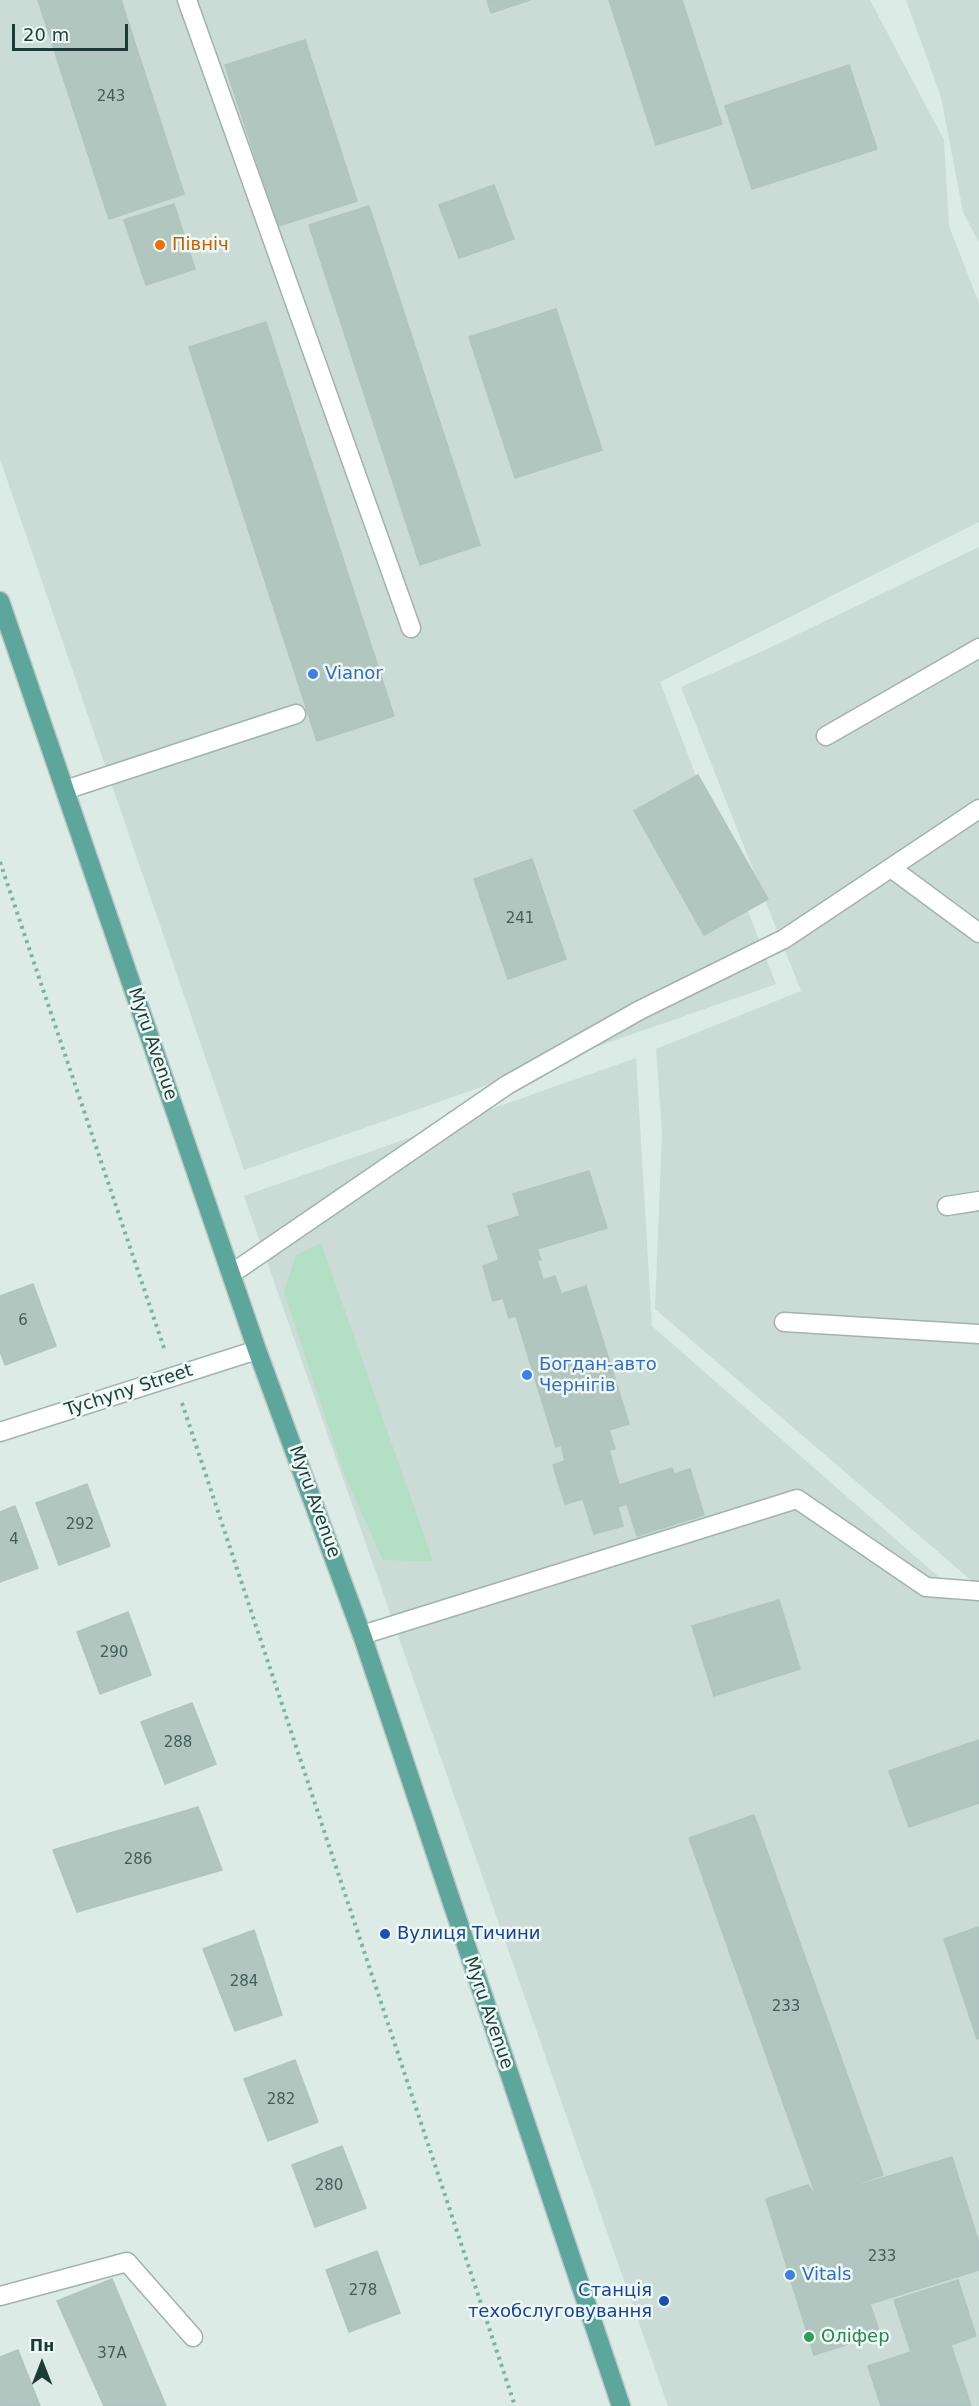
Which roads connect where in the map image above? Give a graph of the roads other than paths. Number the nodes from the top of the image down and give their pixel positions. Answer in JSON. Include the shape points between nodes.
{"nodes":[{"id":1,"x":187,"y":0,"type":"edge"},
{"id":2,"x":0,"y":601,"type":"edge"},
{"id":3,"x":411,"y":628,"type":"dead end"},
{"id":4,"x":979,"y":648,"type":"edge"},
{"id":5,"x":296,"y":714,"type":"dead end"},
{"id":6,"x":826,"y":736,"type":"dead end"},
{"id":7,"x":65,"y":790,"type":"junction"},
{"id":8,"x":979,"y":809,"type":"edge"},
{"id":9,"x":891,"y":868,"type":"junction"},
{"id":10,"x":979,"y":933,"type":"edge"},
{"id":11,"x":979,"y":1201,"type":"edge"},
{"id":12,"x":947,"y":1206,"type":"dead end"},
{"id":13,"x":231,"y":1274,"type":"junction"},
{"id":14,"x":784,"y":1322,"type":"dead end"},
{"id":15,"x":979,"y":1334,"type":"edge"},
{"id":16,"x":257,"y":1350,"type":"junction"},
{"id":17,"x":0,"y":1432,"type":"edge"},
{"id":18,"x":979,"y":1591,"type":"edge"},
{"id":19,"x":362,"y":1635,"type":"junction"},
{"id":20,"x":0,"y":2296,"type":"edge"},
{"id":21,"x":193,"y":2337,"type":"dead end"},
{"id":22,"x":621,"y":2406,"type":"edge"}],
"edges":[{"from":1,"to":3,"type":"street"},
{"from":2,"to":7,"type":"main road","name":"Myru Avenue"},
{"from":4,"to":6,"type":"street"},
{"from":5,"to":7,"type":"street"},
{"from":7,"to":13,"type":"main road","name":"Myru Avenue"},
{"from":8,"to":9,"type":"street"},
{"from":9,"to":10,"type":"street"},
{"from":9,"to":13,"type":"street","via":[[784,939],[640,1010],[507,1085]]},
{"from":11,"to":12,"type":"street"},
{"from":13,"to":16,"type":"main road","name":"Myru Avenue"},
{"from":14,"to":15,"type":"street"},
{"from":16,"to":17,"type":"street","name":"Tychyny Street"},
{"from":16,"to":19,"type":"main road","name":"Myru Avenue"},
{"from":18,"to":19,"type":"street","via":[[926,1587],[797,1499]]},
{"from":19,"to":22,"type":"main road","name":"Myru Avenue"},
{"from":20,"to":21,"type":"street","via":[[127,2262]]}]}
